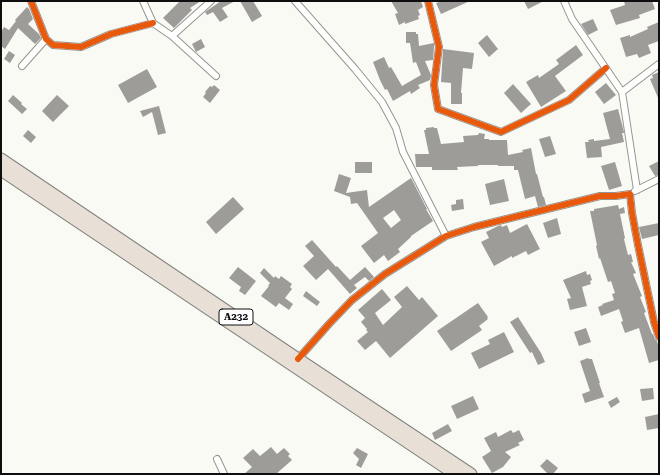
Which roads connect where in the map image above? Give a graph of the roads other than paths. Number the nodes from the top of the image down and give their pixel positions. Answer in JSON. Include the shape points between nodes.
{"nodes":[{"id":1,"x":31,"y":1,"type":"edge"},
{"id":2,"x":143,"y":1,"type":"edge"},
{"id":3,"x":211,"y":1,"type":"edge"},
{"id":4,"x":295,"y":1,"type":"edge"},
{"id":5,"x":428,"y":1,"type":"edge"},
{"id":6,"x":564,"y":1,"type":"edge"},
{"id":7,"x":153,"y":23,"type":"junction"},
{"id":8,"x":172,"y":36,"type":"junction"},
{"id":9,"x":46,"y":39,"type":"junction"},
{"id":10,"x":659,"y":64,"type":"edge"},
{"id":11,"x":22,"y":66,"type":"dead end"},
{"id":12,"x":606,"y":68,"type":"junction"},
{"id":13,"x":216,"y":76,"type":"dead end"},
{"id":14,"x":622,"y":92,"type":"junction"},
{"id":15,"x":1,"y":159,"type":"edge"},
{"id":16,"x":1,"y":170,"type":"edge"},
{"id":17,"x":659,"y":179,"type":"edge"},
{"id":18,"x":637,"y":190,"type":"junction"},
{"id":19,"x":630,"y":194,"type":"junction"},
{"id":20,"x":446,"y":236,"type":"junction"},
{"id":21,"x":659,"y":337,"type":"edge"},
{"id":22,"x":298,"y":359,"type":"junction"},
{"id":23,"x":216,"y":459,"type":"dead end"},
{"id":24,"x":224,"y":474,"type":"edge"},
{"id":25,"x":455,"y":474,"type":"edge"},
{"id":26,"x":472,"y":474,"type":"edge"}],
"edges":[{"from":1,"to":9,"type":"street"},
{"from":2,"to":7,"type":"street"},
{"from":3,"to":8,"type":"street"},
{"from":4,"to":20,"type":"street","via":[[382,102],[396,128],[402,152]]},
{"from":5,"to":12,"type":"street","via":[[439,47],[434,85],[438,109],[501,132],[569,100]]},
{"from":6,"to":12,"type":"street","via":[[572,19]]},
{"from":7,"to":8,"type":"street"},
{"from":7,"to":9,"type":"street","via":[[111,34],[81,47],[53,45]]},
{"from":8,"to":13,"type":"street"},
{"from":9,"to":11,"type":"street"},
{"from":10,"to":14,"type":"street"},
{"from":12,"to":14,"type":"street"},
{"from":14,"to":18,"type":"street"},
{"from":15,"to":22,"type":"highway","number":"A232"},
{"from":16,"to":25,"type":"highway","number":"A232"},
{"from":17,"to":18,"type":"street"},
{"from":18,"to":19,"type":"street"},
{"from":19,"to":20,"type":"street","via":[[600,196]]},
{"from":19,"to":21,"type":"street","via":[[638,245]]},
{"from":20,"to":22,"type":"street","via":[[386,274],[352,300]]},
{"from":22,"to":26,"type":"highway","number":"A232"},
{"from":23,"to":24,"type":"street"}]}
